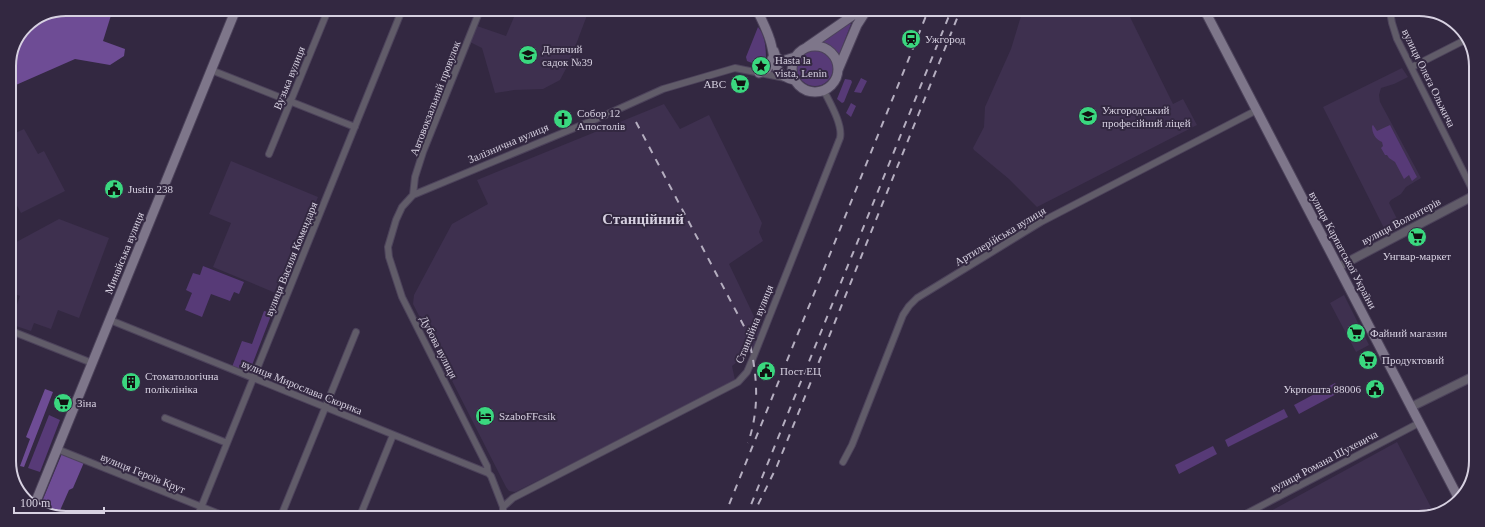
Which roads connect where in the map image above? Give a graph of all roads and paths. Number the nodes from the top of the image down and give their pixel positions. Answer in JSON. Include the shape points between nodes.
{"nodes":[{"id":1,"x":233,"y":16,"type":"edge"},
{"id":2,"x":326,"y":16,"type":"edge"},
{"id":3,"x":400,"y":16,"type":"edge"},
{"id":4,"x":478,"y":16,"type":"edge"},
{"id":5,"x":760,"y":16,"type":"edge"},
{"id":6,"x":851,"y":16,"type":"edge"},
{"id":7,"x":863,"y":16,"type":"edge"},
{"id":8,"x":1208,"y":16,"type":"edge"},
{"id":9,"x":1391,"y":16,"type":"edge"},
{"id":10,"x":1462,"y":41,"type":"edge"},
{"id":11,"x":807,"y":48,"type":"junction"},
{"id":12,"x":773,"y":53,"type":"junction"},
{"id":13,"x":795,"y":57,"type":"junction"},
{"id":14,"x":1412,"y":67,"type":"junction"},
{"id":15,"x":211,"y":70,"type":"junction"},
{"id":16,"x":838,"y":70,"type":"junction"},
{"id":17,"x":759,"y":73,"type":"junction"},
{"id":18,"x":790,"y":79,"type":"junction"},
{"id":19,"x":824,"y":91,"type":"junction"},
{"id":20,"x":291,"y":101,"type":"junction"},
{"id":21,"x":1257,"y":110,"type":"junction"},
{"id":22,"x":355,"y":127,"type":"junction"},
{"id":23,"x":269,"y":154,"type":"dead end"},
{"id":24,"x":1469,"y":183,"type":"edge"},
{"id":25,"x":413,"y":195,"type":"junction"},
{"id":26,"x":1469,"y":198,"type":"edge"},
{"id":27,"x":1338,"y":267,"type":"junction"},
{"id":28,"x":110,"y":320,"type":"junction"},
{"id":29,"x":356,"y":332,"type":"dead end"},
{"id":30,"x":16,"y":333,"type":"edge"},
{"id":31,"x":92,"y":363,"type":"junction"},
{"id":32,"x":254,"y":378,"type":"junction"},
{"id":33,"x":1469,"y":378,"type":"edge"},
{"id":34,"x":325,"y":407,"type":"junction"},
{"id":35,"x":1411,"y":407,"type":"junction"},
{"id":36,"x":165,"y":418,"type":"dead end"},
{"id":37,"x":1420,"y":423,"type":"junction"},
{"id":38,"x":393,"y":435,"type":"junction"},
{"id":39,"x":227,"y":443,"type":"junction"},
{"id":40,"x":57,"y":449,"type":"junction"},
{"id":41,"x":843,"y":462,"type":"dead end"},
{"id":42,"x":488,"y":473,"type":"junction"},
{"id":43,"x":1457,"y":495,"type":"edge"},
{"id":44,"x":36,"y":501,"type":"edge"},
{"id":45,"x":202,"y":507,"type":"junction"},
{"id":46,"x":503,"y":507,"type":"junction"},
{"id":47,"x":200,"y":511,"type":"edge"},
{"id":48,"x":212,"y":511,"type":"edge"},
{"id":49,"x":283,"y":511,"type":"edge"},
{"id":50,"x":362,"y":511,"type":"edge"},
{"id":51,"x":503,"y":511,"type":"edge"},
{"id":52,"x":1251,"y":511,"type":"edge"}],
"edges":[{"from":1,"to":15,"type":"main road","name":"Минайська вулиця"},
{"from":2,"to":20,"type":"street","name":"Вузька вулиця"},
{"from":3,"to":22,"type":"street","name":"вулиця Василя Комендаря"},
{"from":4,"to":25,"type":"street","name":"Автовокзальний провулок","via":[[423,152],[413,186]]},
{"from":5,"to":12,"type":"main road"},
{"from":6,"to":11,"type":"main road"},
{"from":7,"to":16,"type":"main road"},
{"from":8,"to":21,"type":"main road","name":"вулиця Карпатської України"},
{"from":9,"to":14,"type":"street","name":"вулиця Олега Ольжича","via":[[1397,39]]},
{"from":10,"to":14,"type":"street"},
{"from":11,"to":13,"type":"main road"},
{"from":11,"to":16,"type":"main road","via":[[820,47],[831,52]]},
{"from":12,"to":13,"type":"main road","via":[[780,60]]},
{"from":12,"to":17,"type":"main road","via":[[767,69]]},
{"from":12,"to":18,"type":"main road","via":[[777,68]]},
{"from":13,"to":18,"type":"main road"},
{"from":14,"to":24,"type":"street","name":"вулиця Олега Ольжича"},
{"from":15,"to":20,"type":"street"},
{"from":15,"to":28,"type":"main road","name":"Минайська вулиця"},
{"from":16,"to":19,"type":"main road","via":[[836,80]]},
{"from":17,"to":18,"type":"street","name":"Залізнична вулиця"},
{"from":17,"to":25,"type":"street","name":"Залізнична вулиця","via":[[735,68],[663,89]]},
{"from":18,"to":19,"type":"main road","via":[[808,92]]},
{"from":19,"to":46,"type":"street","name":"Станційна вулиця","via":[[839,125],[840,138],[744,377],[513,498]]},
{"from":20,"to":22,"type":"street"},
{"from":20,"to":23,"type":"street","name":"Вузька вулиця"},
{"from":21,"to":27,"type":"main road","name":"вулиця Карпатської України"},
{"from":21,"to":41,"type":"street","name":"Артилерійська вулиця","via":[[1041,222],[917,298],[903,316]]},
{"from":22,"to":32,"type":"street","name":"вулиця Василя Комендаря"},
{"from":25,"to":42,"type":"street","name":"Дубова вулиця","via":[[402,207],[396,220],[388,247],[388,257],[402,297],[487,466]]},
{"from":26,"to":27,"type":"street","name":"вулиця Волонтерів"},
{"from":27,"to":35,"type":"main road","name":"вулиця Карпатської України"},
{"from":28,"to":31,"type":"main road","name":"Минайська вулиця"},
{"from":28,"to":32,"type":"street","name":"вулиця Мирослава Скорика"},
{"from":29,"to":34,"type":"street"},
{"from":30,"to":31,"type":"street"},
{"from":31,"to":40,"type":"main road","name":"Минайська вулиця"},
{"from":32,"to":34,"type":"street","name":"вулиця Мирослава Скорика"},
{"from":32,"to":39,"type":"street","name":"вулиця Василя Комендаря"},
{"from":33,"to":35,"type":"street"},
{"from":34,"to":38,"type":"street","name":"вулиця Мирослава Скорика"},
{"from":34,"to":49,"type":"street"},
{"from":35,"to":37,"type":"main road","name":"вулиця Карпатської України"},
{"from":36,"to":39,"type":"street"},
{"from":37,"to":43,"type":"main road","name":"вулиця Карпатської України"},
{"from":37,"to":52,"type":"street","name":"вулиця Романа Шухевича"},
{"from":38,"to":42,"type":"street","name":"вулиця Мирослава Скорика"},
{"from":38,"to":50,"type":"street"},
{"from":39,"to":45,"type":"street","name":"вулиця Василя Комендаря"},
{"from":40,"to":44,"type":"main road","name":"Минайська вулиця"},
{"from":40,"to":45,"type":"street","name":"вулиця Героїв Крут"},
{"from":42,"to":46,"type":"street","name":"Дубова вулиця"},
{"from":45,"to":47,"type":"street","name":"вулиця Василя Комендаря"},
{"from":45,"to":48,"type":"street","name":"вулиця Героїв Крут"},
{"from":46,"to":51,"type":"street"}]}
